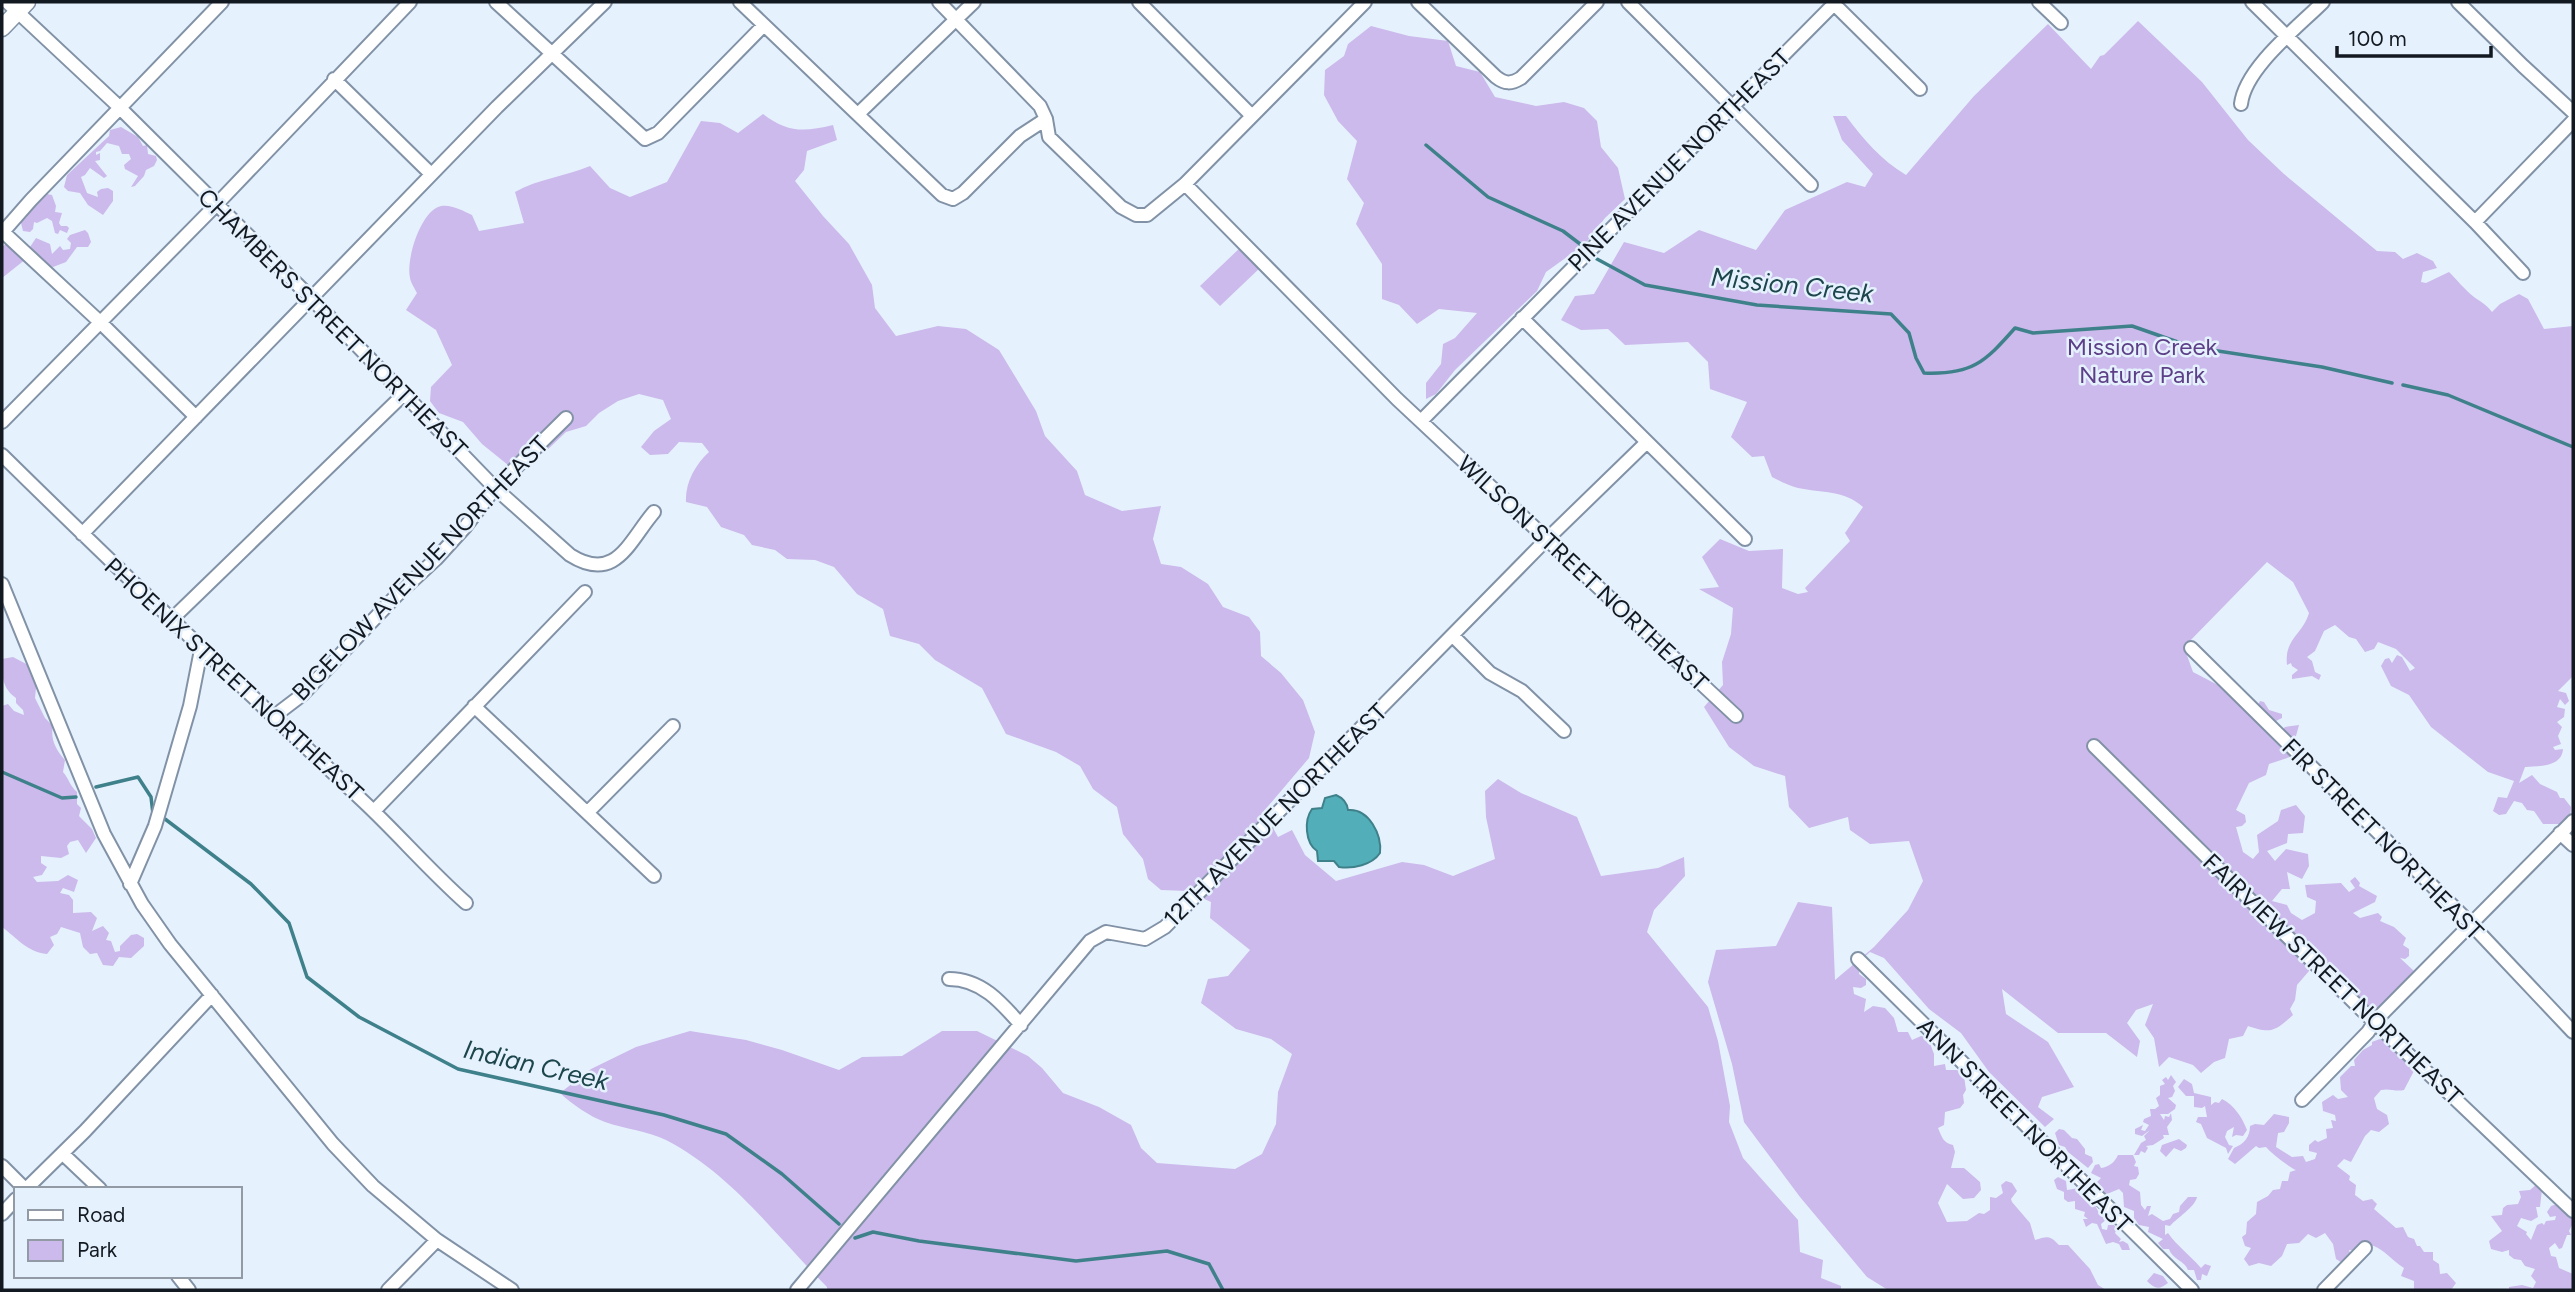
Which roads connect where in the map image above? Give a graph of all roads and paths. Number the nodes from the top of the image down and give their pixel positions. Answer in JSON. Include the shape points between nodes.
{"nodes":[{"id":1,"x":222,"y":2,"type":"edge"},
{"id":2,"x":410,"y":2,"type":"edge"},
{"id":3,"x":496,"y":2,"type":"edge"},
{"id":4,"x":605,"y":2,"type":"edge"},
{"id":5,"x":740,"y":2,"type":"edge"},
{"id":6,"x":939,"y":2,"type":"edge"},
{"id":7,"x":974,"y":2,"type":"edge"},
{"id":8,"x":1139,"y":2,"type":"edge"},
{"id":9,"x":1365,"y":2,"type":"edge"},
{"id":10,"x":1418,"y":2,"type":"edge"},
{"id":11,"x":1597,"y":2,"type":"edge"},
{"id":12,"x":1628,"y":2,"type":"edge"},
{"id":13,"x":1834,"y":2,"type":"edge"},
{"id":14,"x":2039,"y":2,"type":"edge"},
{"id":15,"x":2252,"y":2,"type":"edge"},
{"id":16,"x":2323,"y":2,"type":"edge"},
{"id":17,"x":2458,"y":2,"type":"edge"},
{"id":18,"x":17,"y":5,"type":"edge"},
{"id":19,"x":956,"y":18,"type":"junction"},
{"id":20,"x":2061,"y":23,"type":"dead end"},
{"id":21,"x":764,"y":25,"type":"junction"},
{"id":22,"x":2,"y":28,"type":"edge"},
{"id":23,"x":2288,"y":37,"type":"junction"},
{"id":24,"x":550,"y":54,"type":"junction"},
{"id":25,"x":334,"y":79,"type":"junction"},
{"id":26,"x":1920,"y":89,"type":"dead end"},
{"id":27,"x":2241,"y":104,"type":"dead end"},
{"id":28,"x":1732,"y":107,"type":"junction"},
{"id":29,"x":120,"y":108,"type":"junction"},
{"id":30,"x":2573,"y":112,"type":"edge"},
{"id":31,"x":858,"y":114,"type":"junction"},
{"id":32,"x":1252,"y":116,"type":"junction"},
{"id":33,"x":1046,"y":119,"type":"junction"},
{"id":34,"x":2573,"y":121,"type":"edge"},
{"id":35,"x":431,"y":174,"type":"junction"},
{"id":36,"x":1185,"y":184,"type":"junction"},
{"id":37,"x":1811,"y":185,"type":"dead end"},
{"id":38,"x":216,"y":205,"type":"junction"},
{"id":39,"x":2475,"y":222,"type":"junction"},
{"id":40,"x":2,"y":232,"type":"edge"},
{"id":41,"x":2523,"y":273,"type":"dead end"},
{"id":42,"x":312,"y":299,"type":"junction"},
{"id":43,"x":1522,"y":318,"type":"junction"},
{"id":44,"x":101,"y":323,"type":"junction"},
{"id":45,"x":405,"y":393,"type":"junction"},
{"id":46,"x":196,"y":417,"type":"junction"},
{"id":47,"x":566,"y":418,"type":"dead end"},
{"id":48,"x":2,"y":422,"type":"edge"},
{"id":49,"x":1425,"y":425,"type":"junction"},
{"id":50,"x":1647,"y":442,"type":"junction"},
{"id":51,"x":2,"y":455,"type":"edge"},
{"id":52,"x":495,"y":488,"type":"junction"},
{"id":53,"x":654,"y":512,"type":"dead end"},
{"id":54,"x":82,"y":534,"type":"junction"},
{"id":55,"x":1745,"y":539,"type":"dead end"},
{"id":56,"x":1548,"y":540,"type":"junction"},
{"id":57,"x":2,"y":584,"type":"edge"},
{"id":58,"x":585,"y":592,"type":"dead end"},
{"id":59,"x":171,"y":620,"type":"junction"},
{"id":60,"x":1453,"y":636,"type":"junction"},
{"id":61,"x":2191,"y":648,"type":"dead end"},
{"id":62,"x":201,"y":650,"type":"junction"},
{"id":63,"x":474,"y":706,"type":"junction"},
{"id":64,"x":273,"y":716,"type":"junction"},
{"id":65,"x":1736,"y":716,"type":"dead end"},
{"id":66,"x":673,"y":726,"type":"dead end"},
{"id":67,"x":1563,"y":731,"type":"dead end"},
{"id":68,"x":2094,"y":746,"type":"dead end"},
{"id":69,"x":374,"y":811,"type":"junction"},
{"id":70,"x":588,"y":813,"type":"junction"},
{"id":71,"x":2573,"y":821,"type":"edge"},
{"id":72,"x":2560,"y":833,"type":"junction"},
{"id":73,"x":2573,"y":845,"type":"edge"},
{"id":74,"x":653,"y":876,"type":"dead end"},
{"id":75,"x":130,"y":884,"type":"junction"},
{"id":76,"x":466,"y":903,"type":"dead end"},
{"id":77,"x":2471,"y":923,"type":"junction"},
{"id":78,"x":1858,"y":959,"type":"dead end"},
{"id":79,"x":949,"y":979,"type":"dead end"},
{"id":80,"x":212,"y":995,"type":"junction"},
{"id":81,"x":2375,"y":1021,"type":"junction"},
{"id":82,"x":1021,"y":1025,"type":"junction"},
{"id":83,"x":2573,"y":1032,"type":"edge"},
{"id":84,"x":2302,"y":1100,"type":"dead end"},
{"id":85,"x":63,"y":1154,"type":"junction"},
{"id":86,"x":2,"y":1166,"type":"edge"},
{"id":87,"x":23,"y":1187,"type":"edge"},
{"id":88,"x":27,"y":1187,"type":"edge"},
{"id":89,"x":98,"y":1187,"type":"edge"},
{"id":90,"x":14,"y":1201,"type":"edge"},
{"id":91,"x":2573,"y":1211,"type":"edge"},
{"id":92,"x":2,"y":1214,"type":"edge"},
{"id":93,"x":437,"y":1240,"type":"junction"},
{"id":94,"x":2365,"y":1248,"type":"dead end"},
{"id":95,"x":388,"y":1290,"type":"edge"},
{"id":96,"x":512,"y":1290,"type":"edge"},
{"id":97,"x":796,"y":1290,"type":"edge"},
{"id":98,"x":2192,"y":1290,"type":"edge"},
{"id":99,"x":2324,"y":1290,"type":"edge"}],
"edges":[{"from":1,"to":29,"type":"street"},
{"from":2,"to":25,"type":"street"},
{"from":3,"to":24,"type":"street"},
{"from":4,"to":24,"type":"street"},
{"from":5,"to":21,"type":"street"},
{"from":6,"to":19,"type":"street"},
{"from":7,"to":19,"type":"street"},
{"from":8,"to":32,"type":"street"},
{"from":9,"to":32,"type":"street"},
{"from":10,"to":11,"type":"street","via":[[1503,82],[1512,83]]},
{"from":12,"to":28,"type":"street"},
{"from":13,"to":26,"type":"street"},
{"from":13,"to":28,"type":"street","name":"PINE AVENUE NORTHEAST"},
{"from":14,"to":20,"type":"street"},
{"from":15,"to":23,"type":"street"},
{"from":16,"to":23,"type":"street"},
{"from":17,"to":30,"type":"street"},
{"from":18,"to":22,"type":"main road"},
{"from":18,"to":29,"type":"street","name":"CHAMBERS STREET NORTHEAST"},
{"from":19,"to":31,"type":"street"},
{"from":19,"to":33,"type":"street","via":[[1032,96]]},
{"from":21,"to":24,"type":"street","via":[[649,139],[641,138]]},
{"from":21,"to":31,"type":"street"},
{"from":23,"to":27,"type":"street","via":[[2251,78]]},
{"from":23,"to":39,"type":"street"},
{"from":24,"to":35,"type":"street"},
{"from":25,"to":35,"type":"street"},
{"from":25,"to":38,"type":"street"},
{"from":28,"to":37,"type":"street"},
{"from":28,"to":43,"type":"street","name":"PINE AVENUE NORTHEAST"},
{"from":29,"to":38,"type":"street","name":"CHAMBERS STREET NORTHEAST"},
{"from":29,"to":40,"type":"street"},
{"from":31,"to":33,"type":"street","via":[[942,195],[953,199],[1020,136]]},
{"from":32,"to":36,"type":"street"},
{"from":33,"to":36,"type":"street","via":[[1049,137],[1121,207],[1136,215],[1147,215]]},
{"from":34,"to":39,"type":"street"},
{"from":35,"to":42,"type":"street"},
{"from":36,"to":49,"type":"street","name":"WILSON STREET NORTHEAST"},
{"from":38,"to":42,"type":"street","name":"CHAMBERS STREET NORTHEAST"},
{"from":38,"to":44,"type":"street"},
{"from":39,"to":41,"type":"street"},
{"from":40,"to":44,"type":"street"},
{"from":42,"to":45,"type":"street","name":"CHAMBERS STREET NORTHEAST"},
{"from":42,"to":46,"type":"street"},
{"from":43,"to":49,"type":"street","name":"PINE AVENUE NORTHEAST"},
{"from":43,"to":50,"type":"street"},
{"from":44,"to":46,"type":"street"},
{"from":44,"to":48,"type":"street"},
{"from":45,"to":52,"type":"street","name":"CHAMBERS STREET NORTHEAST"},
{"from":45,"to":59,"type":"street"},
{"from":46,"to":54,"type":"street"},
{"from":47,"to":52,"type":"street","name":"BIGELOW AVENUE NORTHEAST"},
{"from":49,"to":56,"type":"street","name":"WILSON STREET NORTHEAST"},
{"from":50,"to":55,"type":"street"},
{"from":50,"to":56,"type":"street","name":"12TH AVENUE NORTHEAST"},
{"from":51,"to":54,"type":"street","name":"PHOENIX STREET NORTHEAST"},
{"from":52,"to":53,"type":"street","name":"CHAMBERS STREET NORTHEAST","via":[[583,563],[602,564],[621,555]]},
{"from":52,"to":64,"type":"street","name":"BIGELOW AVENUE NORTHEAST","via":[[436,559],[302,695]]},
{"from":54,"to":59,"type":"street","name":"PHOENIX STREET NORTHEAST"},
{"from":56,"to":60,"type":"street","name":"12TH AVENUE NORTHEAST"},
{"from":56,"to":65,"type":"street","name":"WILSON STREET NORTHEAST"},
{"from":57,"to":75,"type":"street","via":[[104,834]]},
{"from":58,"to":63,"type":"street"},
{"from":59,"to":62,"type":"street","name":"PHOENIX STREET NORTHEAST"},
{"from":60,"to":67,"type":"street","via":[[1490,673],[1522,691]]},
{"from":60,"to":82,"type":"street","name":"12TH AVENUE NORTHEAST","via":[[1171,922],[1145,939],[1106,932],[1090,942]]},
{"from":61,"to":77,"type":"street","name":"FIR STREET NORTHEAST"},
{"from":62,"to":64,"type":"street","name":"PHOENIX STREET NORTHEAST"},
{"from":62,"to":75,"type":"street","via":[[190,706],[155,826]]},
{"from":63,"to":69,"type":"street"},
{"from":63,"to":70,"type":"street"},
{"from":64,"to":69,"type":"street","name":"PHOENIX STREET NORTHEAST"},
{"from":66,"to":70,"type":"street"},
{"from":68,"to":81,"type":"street","name":"FAIRVIEW STREET NORTHEAST"},
{"from":69,"to":76,"type":"street","name":"PHOENIX STREET NORTHEAST"},
{"from":70,"to":74,"type":"street"},
{"from":71,"to":72,"type":"street"},
{"from":72,"to":73,"type":"street"},
{"from":72,"to":77,"type":"street"},
{"from":75,"to":80,"type":"street"},
{"from":77,"to":81,"type":"street"},
{"from":77,"to":83,"type":"street","name":"FIR STREET NORTHEAST"},
{"from":78,"to":98,"type":"street","name":"ANN STREET NORTHEAST"},
{"from":79,"to":82,"type":"street","via":[[982,987]]},
{"from":80,"to":85,"type":"street"},
{"from":80,"to":93,"type":"street","via":[[332,1144],[394,1206]]},
{"from":81,"to":84,"type":"street"},
{"from":81,"to":91,"type":"street","name":"FAIRVIEW STREET NORTHEAST"},
{"from":82,"to":97,"type":"street","name":"12TH AVENUE NORTHEAST"},
{"from":85,"to":88,"type":"street"},
{"from":85,"to":89,"type":"street"},
{"from":86,"to":87,"type":"street"},
{"from":90,"to":92,"type":"street"},
{"from":93,"to":95,"type":"street"},
{"from":93,"to":96,"type":"street"},
{"from":94,"to":99,"type":"street"}]}
